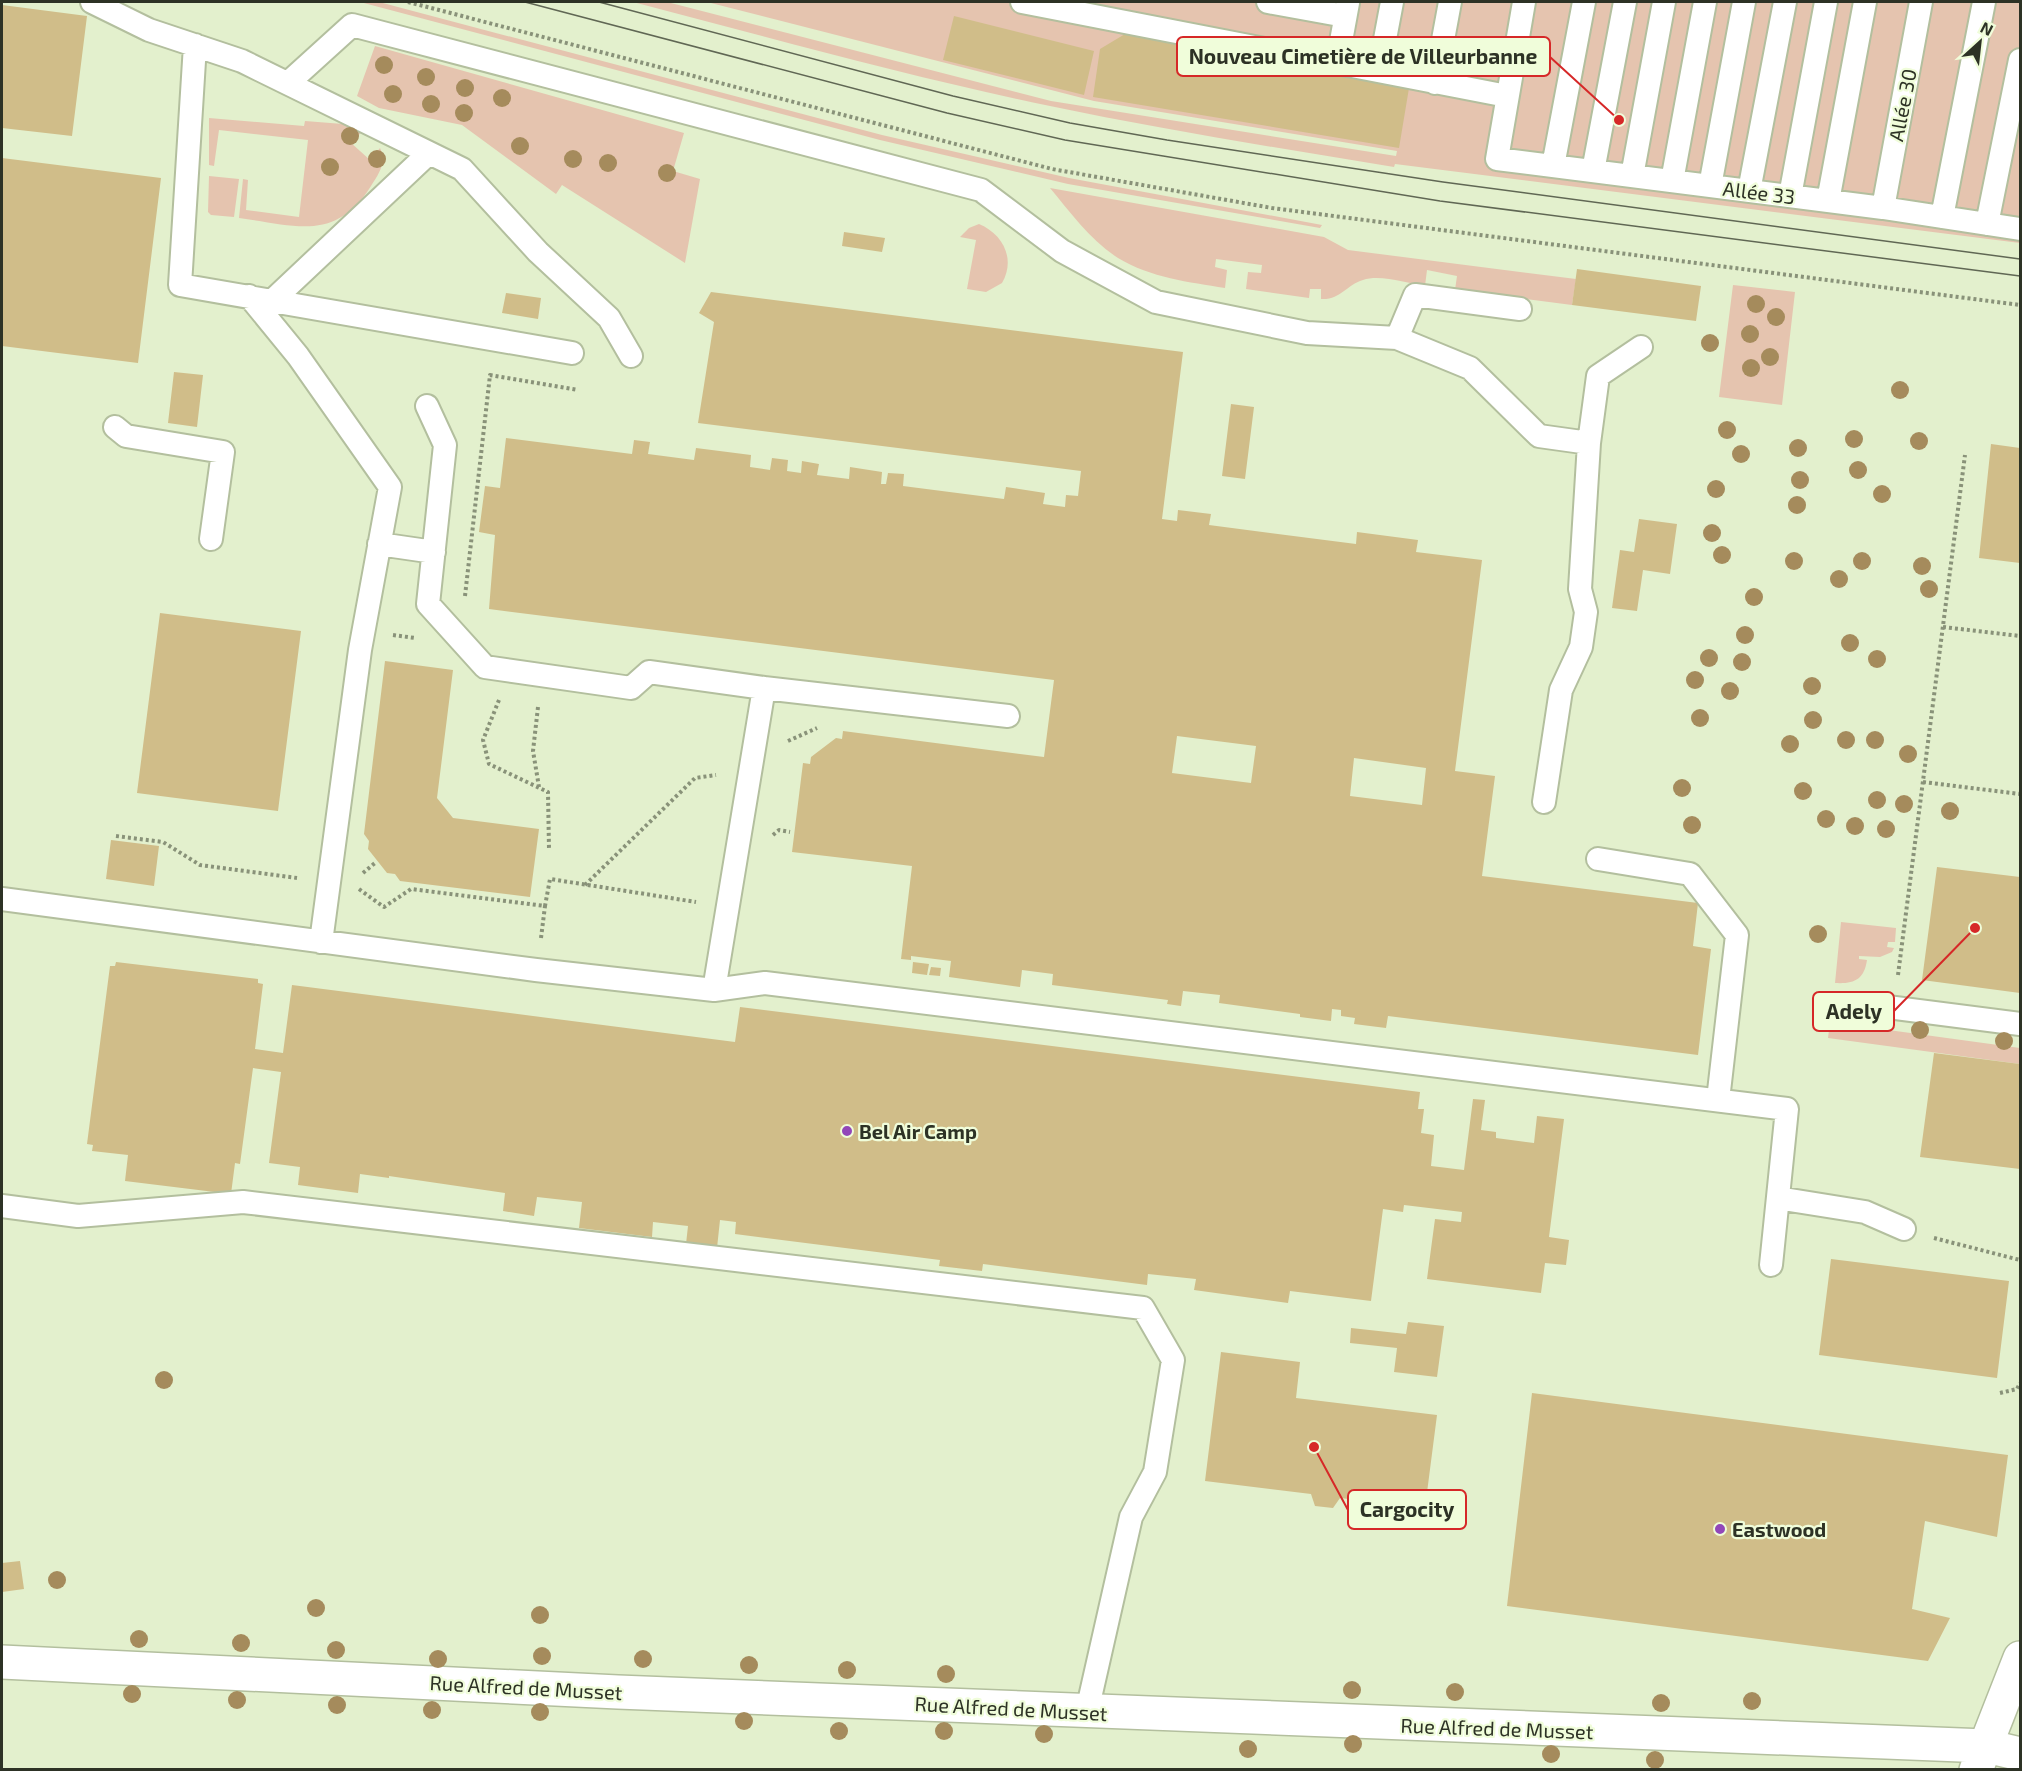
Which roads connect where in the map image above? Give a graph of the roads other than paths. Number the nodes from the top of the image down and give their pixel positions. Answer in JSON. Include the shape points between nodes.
{"nodes":[{"id":1,"x":92,"y":2,"type":"edge"},
{"id":2,"x":1030,"y":2,"type":"edge"},
{"id":3,"x":1268,"y":2,"type":"edge"},
{"id":4,"x":1392,"y":2,"type":"edge"},
{"id":5,"x":1450,"y":2,"type":"edge"},
{"id":6,"x":1524,"y":2,"type":"edge"},
{"id":7,"x":1584,"y":2,"type":"edge"},
{"id":8,"x":1625,"y":2,"type":"edge"},
{"id":9,"x":1664,"y":2,"type":"edge"},
{"id":10,"x":1705,"y":2,"type":"edge"},
{"id":11,"x":1744,"y":2,"type":"edge"},
{"id":12,"x":1785,"y":2,"type":"edge"},
{"id":13,"x":1826,"y":2,"type":"edge"},
{"id":14,"x":1865,"y":2,"type":"edge"},
{"id":15,"x":1921,"y":2,"type":"edge"},
{"id":16,"x":1984,"y":2,"type":"edge"},
{"id":17,"x":1080,"y":7,"type":"edge"},
{"id":18,"x":1346,"y":9,"type":"edge"},
{"id":19,"x":1132,"y":12,"type":"edge"},
{"id":20,"x":195,"y":45,"type":"junction"},
{"id":21,"x":2020,"y":60,"type":"edge"},
{"id":22,"x":1337,"y":63,"type":"junction"},
{"id":23,"x":1379,"y":71,"type":"junction"},
{"id":24,"x":1434,"y":82,"type":"junction"},
{"id":25,"x":288,"y":84,"type":"junction"},
{"id":26,"x":1507,"y":96,"type":"junction"},
{"id":27,"x":429,"y":153,"type":"junction"},
{"id":28,"x":1553,"y":166,"type":"junction"},
{"id":29,"x":1593,"y":171,"type":"junction"},
{"id":30,"x":1632,"y":176,"type":"junction"},
{"id":31,"x":1672,"y":181,"type":"junction"},
{"id":32,"x":1710,"y":186,"type":"junction"},
{"id":33,"x":1749,"y":191,"type":"junction"},
{"id":34,"x":1790,"y":196,"type":"junction"},
{"id":35,"x":1828,"y":201,"type":"junction"},
{"id":36,"x":1883,"y":208,"type":"junction"},
{"id":37,"x":1942,"y":216,"type":"junction"},
{"id":38,"x":1987,"y":224,"type":"junction"},
{"id":39,"x":2020,"y":229,"type":"edge"},
{"id":40,"x":249,"y":296,"type":"junction"},
{"id":41,"x":273,"y":300,"type":"junction"},
{"id":42,"x":1520,"y":309,"type":"dead end"},
{"id":43,"x":1397,"y":338,"type":"junction"},
{"id":44,"x":1641,"y":347,"type":"dead end"},
{"id":45,"x":572,"y":353,"type":"dead end"},
{"id":46,"x":631,"y":356,"type":"dead end"},
{"id":47,"x":427,"y":406,"type":"dead end"},
{"id":48,"x":115,"y":427,"type":"dead end"},
{"id":49,"x":1588,"y":442,"type":"junction"},
{"id":50,"x":211,"y":539,"type":"dead end"},
{"id":51,"x":379,"y":544,"type":"junction"},
{"id":52,"x":434,"y":552,"type":"junction"},
{"id":53,"x":764,"y":688,"type":"junction"},
{"id":54,"x":1008,"y":716,"type":"dead end"},
{"id":55,"x":1544,"y":802,"type":"dead end"},
{"id":56,"x":1598,"y":859,"type":"dead end"},
{"id":57,"x":2,"y":899,"type":"edge"},
{"id":58,"x":321,"y":942,"type":"junction"},
{"id":59,"x":714,"y":990,"type":"junction"},
{"id":60,"x":1864,"y":1004,"type":"dead end"},
{"id":61,"x":2020,"y":1024,"type":"edge"},
{"id":62,"x":1718,"y":1100,"type":"junction"},
{"id":63,"x":1778,"y":1198,"type":"junction"},
{"id":64,"x":2,"y":1206,"type":"edge"},
{"id":65,"x":1904,"y":1229,"type":"road end"},
{"id":66,"x":1771,"y":1265,"type":"dead end"},
{"id":67,"x":2020,"y":1658,"type":"edge"},
{"id":68,"x":2,"y":1662,"type":"edge"},
{"id":69,"x":1087,"y":1711,"type":"junction"},
{"id":70,"x":2020,"y":1754,"type":"edge"},
{"id":71,"x":1981,"y":1758,"type":"edge"}],
"edges":[{"from":1,"to":20,"type":"lane","via":[[149,30]]},
{"from":2,"to":17,"type":"lane"},
{"from":3,"to":18,"type":"lane"},
{"from":4,"to":23,"type":"lane"},
{"from":5,"to":24,"type":"lane"},
{"from":6,"to":26,"type":"lane"},
{"from":7,"to":28,"type":"lane"},
{"from":8,"to":29,"type":"lane"},
{"from":9,"to":30,"type":"lane"},
{"from":10,"to":31,"type":"lane"},
{"from":11,"to":32,"type":"lane"},
{"from":12,"to":33,"type":"lane"},
{"from":13,"to":34,"type":"lane"},
{"from":14,"to":35,"type":"lane"},
{"from":15,"to":36,"type":"lane","name":"Allée 30"},
{"from":16,"to":37,"type":"lane"},
{"from":17,"to":19,"type":"lane"},
{"from":18,"to":22,"type":"lane"},
{"from":19,"to":22,"type":"lane"},
{"from":20,"to":25,"type":"lane","via":[[242,61]]},
{"from":20,"to":40,"type":"lane","via":[[180,285]]},
{"from":21,"to":38,"type":"lane"},
{"from":22,"to":23,"type":"lane"},
{"from":23,"to":24,"type":"lane"},
{"from":24,"to":26,"type":"lane"},
{"from":25,"to":27,"type":"lane"},
{"from":25,"to":43,"type":"lane","via":[[352,25],[981,190],[1062,251],[1156,302],[1307,333]]},
{"from":26,"to":28,"type":"lane","name":"Allée 33","via":[[1497,159]]},
{"from":27,"to":41,"type":"lane"},
{"from":27,"to":46,"type":"lane","via":[[462,170],[538,252],[609,318]]},
{"from":28,"to":29,"type":"lane","name":"Allée 33"},
{"from":29,"to":30,"type":"lane","name":"Allée 33"},
{"from":30,"to":31,"type":"lane","name":"Allée 33"},
{"from":31,"to":32,"type":"lane","name":"Allée 33"},
{"from":32,"to":33,"type":"lane","name":"Allée 33"},
{"from":33,"to":34,"type":"lane","name":"Allée 33"},
{"from":34,"to":35,"type":"lane","name":"Allée 33"},
{"from":35,"to":36,"type":"lane","name":"Allée 33"},
{"from":36,"to":37,"type":"lane","name":"Allée 33"},
{"from":37,"to":38,"type":"lane","name":"Allée 33"},
{"from":38,"to":39,"type":"lane","name":"Allée 33"},
{"from":40,"to":41,"type":"lane"},
{"from":40,"to":51,"type":"lane","via":[[298,356],[390,488]]},
{"from":41,"to":45,"type":"lane"},
{"from":42,"to":43,"type":"lane","via":[[1414,295]]},
{"from":43,"to":49,"type":"lane","via":[[1470,368],[1539,436]]},
{"from":44,"to":49,"type":"lane","via":[[1598,376]]},
{"from":47,"to":52,"type":"lane","via":[[445,445]]},
{"from":48,"to":50,"type":"lane","via":[[126,436],[223,452]]},
{"from":49,"to":55,"type":"lane","via":[[1580,589],[1586,612],[1581,647],[1561,690]]},
{"from":51,"to":52,"type":"lane"},
{"from":51,"to":58,"type":"lane","via":[[366,612]]},
{"from":52,"to":53,"type":"lane","via":[[428,604],[485,667],[631,688],[649,672]]},
{"from":53,"to":54,"type":"lane"},
{"from":53,"to":59,"type":"lane"},
{"from":56,"to":62,"type":"lane","via":[[1690,874],[1737,935]]},
{"from":57,"to":58,"type":"lane"},
{"from":58,"to":59,"type":"lane"},
{"from":59,"to":62,"type":"lane","via":[[765,984]]},
{"from":60,"to":61,"type":"lane"},
{"from":62,"to":63,"type":"lane","via":[[1787,1109]]},
{"from":63,"to":65,"type":"lane","via":[[1865,1212]]},
{"from":63,"to":66,"type":"lane"},
{"from":64,"to":69,"type":"lane","via":[[78,1216],[243,1202],[1143,1308],[1173,1360],[1155,1472],[1131,1517]]},
{"from":67,"to":71,"type":"street"},
{"from":68,"to":69,"type":"street","name":"Rue Alfred de Musset"},
{"from":69,"to":71,"type":"street","name":"Rue Alfred de Musset"},
{"from":70,"to":71,"type":"street","name":"Rue Alfred de Musset"}]}
